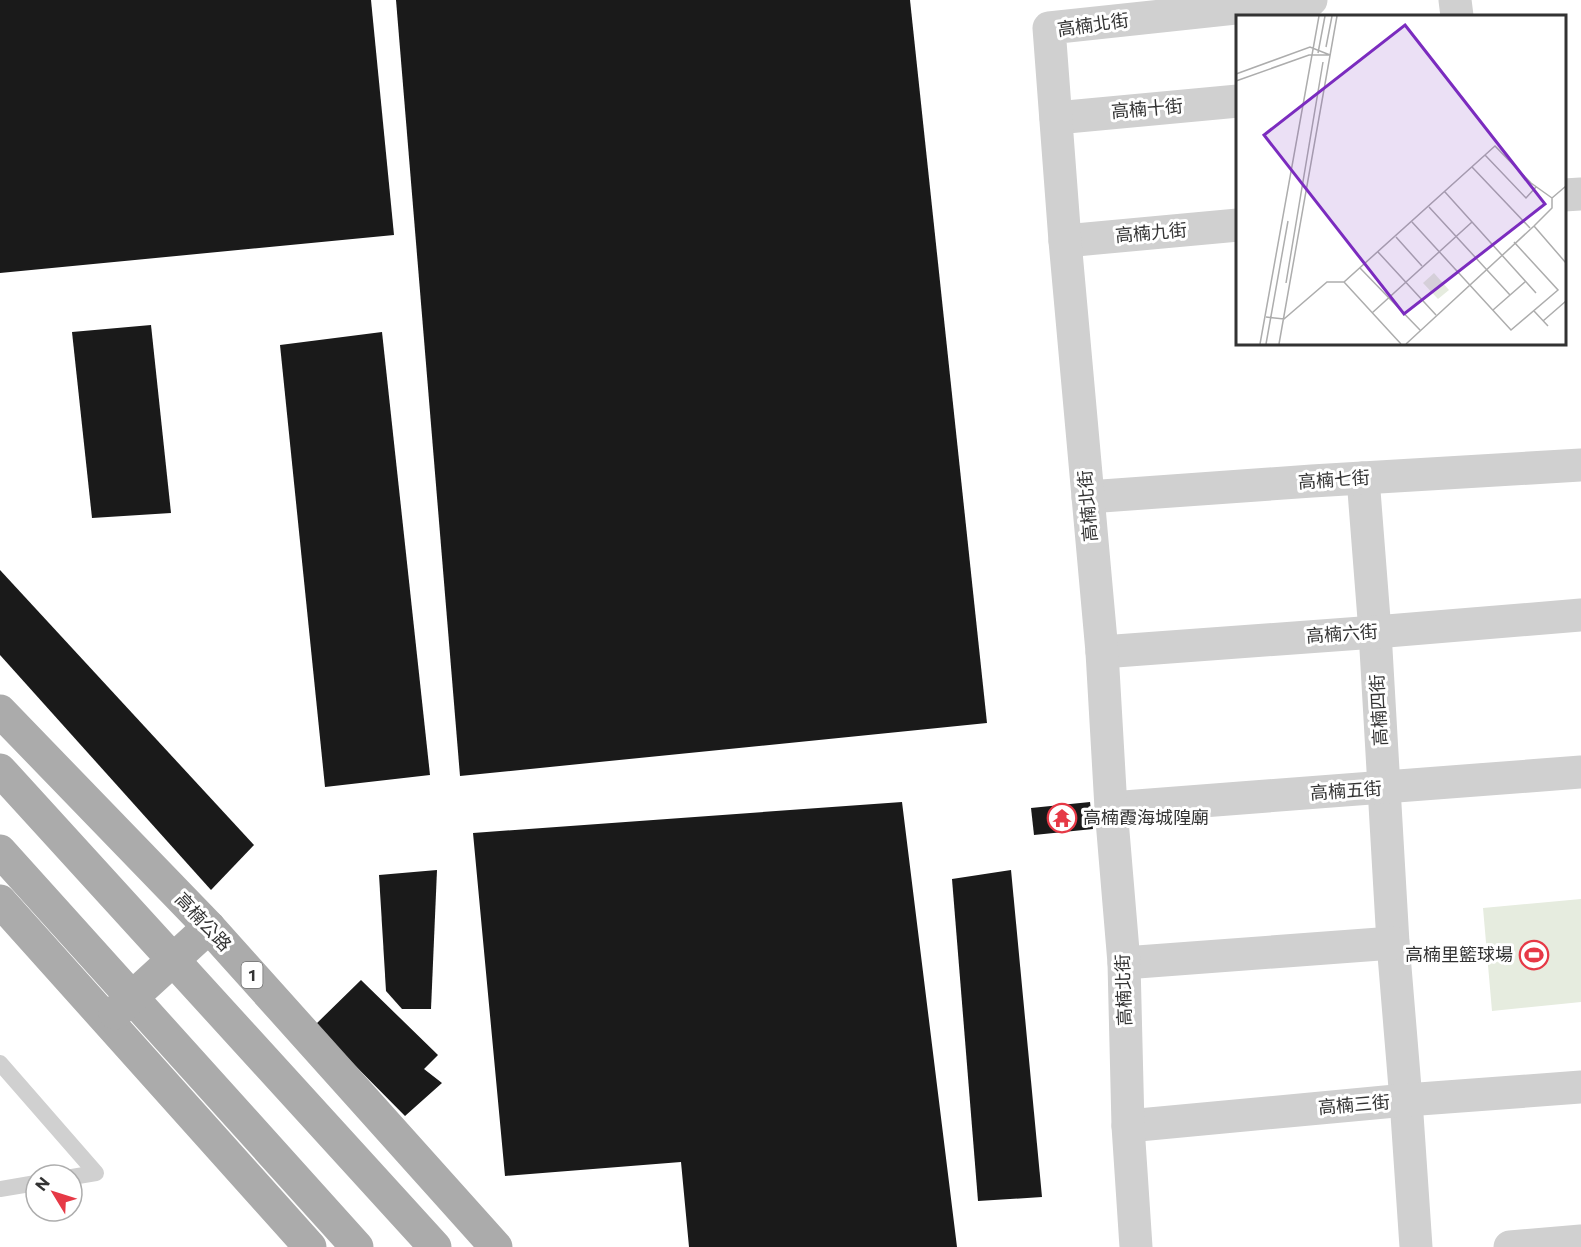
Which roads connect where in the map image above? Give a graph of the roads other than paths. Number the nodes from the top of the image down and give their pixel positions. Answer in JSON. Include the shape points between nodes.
{"nodes":[{"id":1,"x":1311,"y":0,"type":"edge"},
{"id":2,"x":1455,"y":0,"type":"edge"},
{"id":3,"x":1457,"y":15,"type":"edge"},
{"id":4,"x":1236,"y":101,"type":"edge"},
{"id":5,"x":1056,"y":118,"type":"junction"},
{"id":6,"x":1581,"y":194,"type":"edge"},
{"id":7,"x":1566,"y":195,"type":"edge"},
{"id":8,"x":1236,"y":225,"type":"edge"},
{"id":9,"x":1065,"y":241,"type":"junction"},
{"id":10,"x":1581,"y":465,"type":"edge"},
{"id":11,"x":1363,"y":478,"type":"junction"},
{"id":12,"x":1088,"y":497,"type":"junction"},
{"id":13,"x":1581,"y":615,"type":"edge"},
{"id":14,"x":1375,"y":632,"type":"junction"},
{"id":15,"x":1102,"y":652,"type":"junction"},
{"id":16,"x":0,"y":711,"type":"edge"},
{"id":17,"x":0,"y":770,"type":"edge"},
{"id":18,"x":1581,"y":772,"type":"edge"},
{"id":19,"x":1383,"y":788,"type":"junction"},
{"id":20,"x":1111,"y":808,"type":"junction"},
{"id":21,"x":0,"y":851,"type":"edge"},
{"id":22,"x":0,"y":901,"type":"edge"},
{"id":23,"x":208,"y":927,"type":"junction"},
{"id":24,"x":1393,"y":943,"type":"junction"},
{"id":25,"x":174,"y":959,"type":"junction"},
{"id":26,"x":1124,"y":963,"type":"junction"},
{"id":27,"x":132,"y":997,"type":"junction"},
{"id":28,"x":107,"y":1020,"type":"junction"},
{"id":29,"x":0,"y":1063,"type":"edge"},
{"id":30,"x":1581,"y":1087,"type":"edge"},
{"id":31,"x":1406,"y":1100,"type":"junction"},
{"id":32,"x":1128,"y":1126,"type":"junction"},
{"id":33,"x":84,"y":1175,"type":"edge"},
{"id":34,"x":24,"y":1185,"type":"edge"},
{"id":35,"x":0,"y":1189,"type":"edge"},
{"id":36,"x":1581,"y":1241,"type":"edge"},
{"id":37,"x":310,"y":1247,"type":"edge"},
{"id":38,"x":357,"y":1247,"type":"edge"},
{"id":39,"x":435,"y":1247,"type":"edge"},
{"id":40,"x":496,"y":1247,"type":"edge"},
{"id":41,"x":1136,"y":1247,"type":"edge"},
{"id":42,"x":1416,"y":1247,"type":"edge"},
{"id":43,"x":1510,"y":1247,"type":"edge"}],
"edges":[{"from":1,"to":5,"type":"street","name":"高楠北街","via":[[1049,28]]},
{"from":2,"to":3,"type":"street"},
{"from":4,"to":5,"type":"street","name":"高楠十街"},
{"from":5,"to":9,"type":"street","name":"高楠北街"},
{"from":6,"to":7,"type":"street"},
{"from":8,"to":9,"type":"street","name":"高楠九街"},
{"from":9,"to":12,"type":"street","name":"高楠北街"},
{"from":10,"to":11,"type":"street","name":"高楠七街"},
{"from":11,"to":12,"type":"street","name":"高楠七街"},
{"from":11,"to":14,"type":"street","name":"高楠四街"},
{"from":12,"to":15,"type":"street","name":"高楠北街"},
{"from":13,"to":14,"type":"street","name":"高楠六街"},
{"from":14,"to":15,"type":"street","name":"高楠六街"},
{"from":14,"to":19,"type":"street","name":"高楠四街"},
{"from":15,"to":20,"type":"street","name":"高楠北街"},
{"from":16,"to":23,"type":"main road","name":"高楠公路","number":"1"},
{"from":17,"to":25,"type":"main road"},
{"from":18,"to":19,"type":"street","name":"高楠五街"},
{"from":19,"to":20,"type":"street","name":"高楠五街"},
{"from":19,"to":24,"type":"street","name":"高楠四街"},
{"from":20,"to":26,"type":"street","name":"高楠北街"},
{"from":21,"to":27,"type":"main road"},
{"from":22,"to":28,"type":"main road"},
{"from":23,"to":25,"type":"main road"},
{"from":23,"to":40,"type":"main road","name":"高楠公路","number":"1"},
{"from":24,"to":26,"type":"street"},
{"from":24,"to":31,"type":"street","name":"高楠四街"},
{"from":25,"to":27,"type":"main road"},
{"from":25,"to":39,"type":"main road"},
{"from":26,"to":32,"type":"street","name":"高楠北街"},
{"from":27,"to":28,"type":"main road"},
{"from":27,"to":38,"type":"main road"},
{"from":28,"to":37,"type":"main road"},
{"from":29,"to":33,"type":"lane","via":[[96,1173]]},
{"from":30,"to":31,"type":"street","name":"高楠三街"},
{"from":31,"to":32,"type":"street","name":"高楠三街"},
{"from":31,"to":42,"type":"street","name":"高楠四街"},
{"from":32,"to":41,"type":"street","name":"高楠北街"},
{"from":34,"to":35,"type":"lane"},
{"from":36,"to":43,"type":"street"}]}
